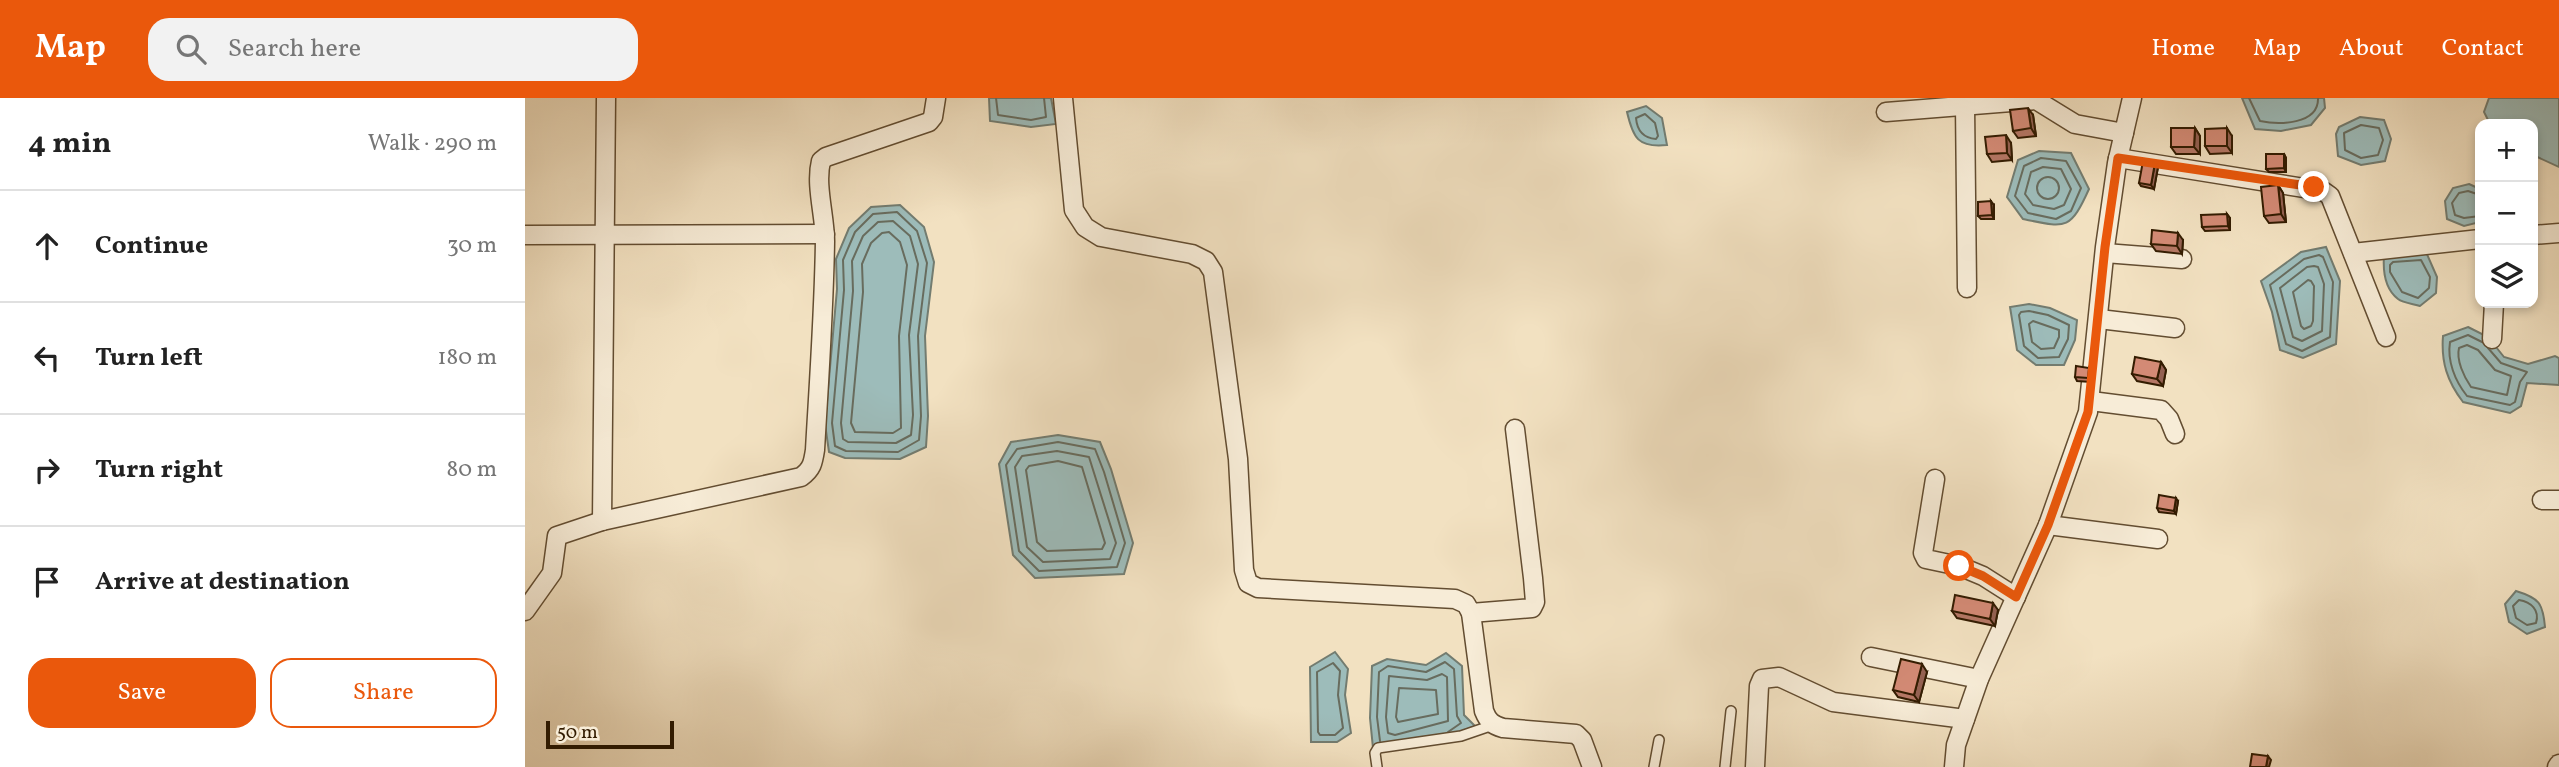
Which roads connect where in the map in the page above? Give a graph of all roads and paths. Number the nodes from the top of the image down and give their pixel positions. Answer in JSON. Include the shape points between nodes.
{"nodes":[{"id":1,"x":605,"y":98,"type":"edge"},
{"id":2,"x":936,"y":98,"type":"edge"},
{"id":3,"x":1063,"y":98,"type":"edge"},
{"id":4,"x":2132,"y":98,"type":"edge"},
{"id":5,"x":1965,"y":105,"type":"junction"},
{"id":6,"x":1886,"y":112,"type":"dead end"},
{"id":7,"x":2124,"y":133,"type":"junction"},
{"id":8,"x":2118,"y":158,"type":"junction"},
{"id":9,"x":2559,"y":233,"type":"edge"},
{"id":10,"x":825,"y":234,"type":"junction"},
{"id":11,"x":2538,"y":234,"type":"edge"},
{"id":12,"x":525,"y":235,"type":"edge"},
{"id":13,"x":605,"y":235,"type":"junction"},
{"id":14,"x":2475,"y":240,"type":"edge"},
{"id":15,"x":2105,"y":253,"type":"junction"},
{"id":16,"x":2353,"y":253,"type":"junction"},
{"id":17,"x":2182,"y":259,"type":"dead end"},
{"id":18,"x":1967,"y":288,"type":"dead end"},
{"id":19,"x":2494,"y":308,"type":"edge"},
{"id":20,"x":2099,"y":319,"type":"junction"},
{"id":21,"x":2175,"y":328,"type":"dead end"},
{"id":22,"x":2386,"y":337,"type":"dead end"},
{"id":23,"x":2492,"y":338,"type":"dead end"},
{"id":24,"x":2091,"y":401,"type":"junction"},
{"id":25,"x":1515,"y":429,"type":"dead end"},
{"id":26,"x":2175,"y":435,"type":"dead end"},
{"id":27,"x":1935,"y":478,"type":"dead end"},
{"id":28,"x":602,"y":521,"type":"junction"},
{"id":29,"x":2048,"y":525,"type":"junction"},
{"id":30,"x":2158,"y":539,"type":"dead end"},
{"id":31,"x":2016,"y":597,"type":"junction"},
{"id":32,"x":525,"y":611,"type":"edge"},
{"id":33,"x":1471,"y":613,"type":"junction"},
{"id":34,"x":1871,"y":657,"type":"dead end"},
{"id":35,"x":1979,"y":680,"type":"junction"},
{"id":36,"x":1731,"y":711,"type":"dead end"},
{"id":37,"x":1965,"y":719,"type":"junction"},
{"id":38,"x":1493,"y":725,"type":"junction"},
{"id":39,"x":1659,"y":740,"type":"dead end"},
{"id":40,"x":1377,"y":767,"type":"edge"},
{"id":41,"x":1592,"y":767,"type":"edge"},
{"id":42,"x":1654,"y":767,"type":"edge"},
{"id":43,"x":1725,"y":767,"type":"edge"},
{"id":44,"x":1755,"y":767,"type":"edge"},
{"id":45,"x":1955,"y":767,"type":"edge"}],
"edges":[{"from":1,"to":13,"type":"street"},
{"from":2,"to":10,"type":"street","via":[[929,122],[821,161]]},
{"from":3,"to":33,"type":"street","via":[[1074,210],[1085,227],[1101,237],[1192,254],[1206,261],[1213,272],[1238,459],[1248,583],[1258,588],[1455,599]]},
{"from":4,"to":7,"type":"street"},
{"from":5,"to":6,"type":"street"},
{"from":5,"to":7,"type":"street","via":[[2036,100],[2075,124]]},
{"from":5,"to":18,"type":"street"},
{"from":7,"to":8,"type":"street"},
{"from":8,"to":15,"type":"street"},
{"from":8,"to":16,"type":"street","via":[[2323,191],[2330,196]]},
{"from":9,"to":11,"type":"street"},
{"from":10,"to":13,"type":"street"},
{"from":10,"to":28,"type":"street","via":[[815,450],[809,471],[801,477]]},
{"from":12,"to":13,"type":"street"},
{"from":13,"to":28,"type":"street"},
{"from":14,"to":16,"type":"street"},
{"from":15,"to":17,"type":"street"},
{"from":15,"to":20,"type":"street"},
{"from":16,"to":22,"type":"street"},
{"from":19,"to":23,"type":"street"},
{"from":20,"to":21,"type":"street"},
{"from":20,"to":24,"type":"street"},
{"from":24,"to":26,"type":"street","via":[[2161,410]]},
{"from":24,"to":29,"type":"street"},
{"from":25,"to":33,"type":"street","via":[[1535,602],[1525,610]]},
{"from":27,"to":31,"type":"street","via":[[1923,553],[1926,559],[1983,576]]},
{"from":28,"to":32,"type":"street","via":[[557,536],[552,573]]},
{"from":29,"to":30,"type":"street"},
{"from":29,"to":31,"type":"street"},
{"from":31,"to":35,"type":"street"},
{"from":33,"to":38,"type":"street","via":[[1484,711]]},
{"from":34,"to":35,"type":"street"},
{"from":35,"to":37,"type":"street"},
{"from":36,"to":43,"type":"lane"},
{"from":37,"to":44,"type":"street","via":[[1833,702],[1779,677],[1769,677],[1759,686]]},
{"from":37,"to":45,"type":"street"},
{"from":38,"to":40,"type":"lane","via":[[1461,736],[1378,748]]},
{"from":38,"to":41,"type":"street","via":[[1576,734]]},
{"from":39,"to":42,"type":"lane"}]}
